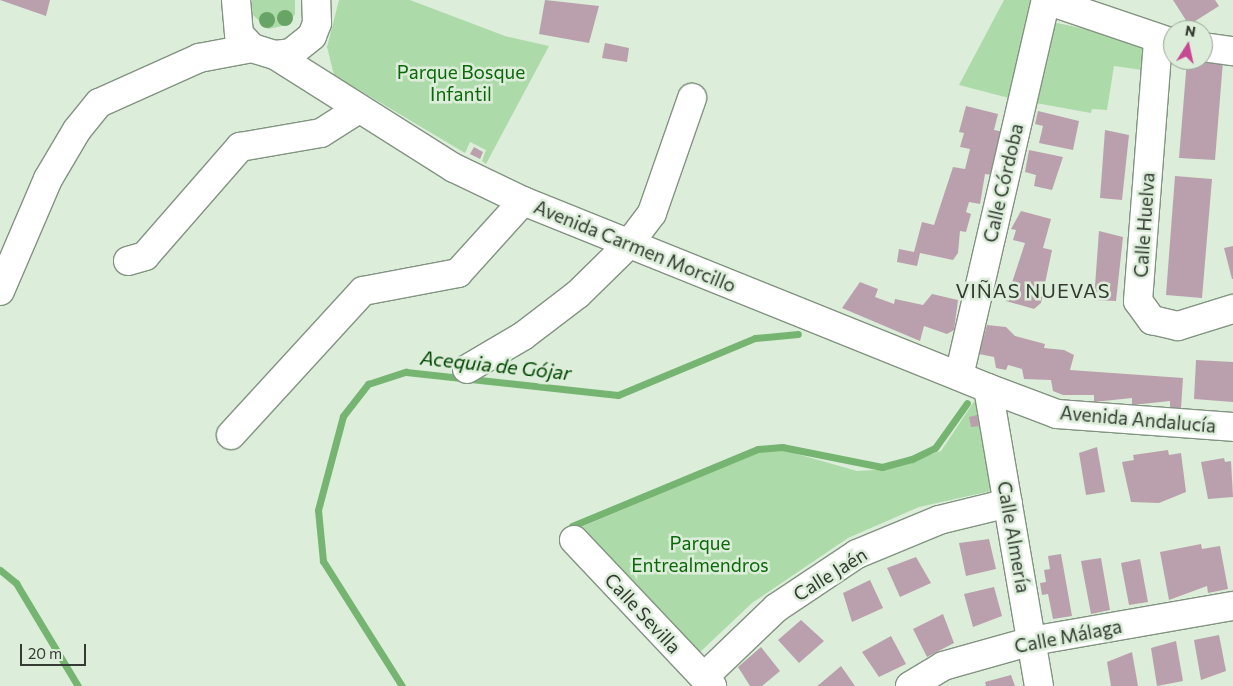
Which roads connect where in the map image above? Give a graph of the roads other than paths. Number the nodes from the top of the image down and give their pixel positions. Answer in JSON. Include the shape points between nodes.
{"nodes":[{"id":1,"x":316,"y":0,"type":"edge"},
{"id":2,"x":1055,"y":1,"type":"edge"},
{"id":3,"x":236,"y":11,"type":"edge"},
{"id":4,"x":1163,"y":41,"type":"edge"},
{"id":5,"x":305,"y":45,"type":"junction"},
{"id":6,"x":1213,"y":47,"type":"edge"},
{"id":7,"x":1233,"y":50,"type":"edge"},
{"id":8,"x":263,"y":52,"type":"junction"},
{"id":9,"x":199,"y":58,"type":"junction"},
{"id":10,"x":1163,"y":70,"type":"edge"},
{"id":11,"x":326,"y":88,"type":"junction"},
{"id":12,"x":692,"y":98,"type":"dead end"},
{"id":13,"x":357,"y":110,"type":"junction"},
{"id":14,"x":523,"y":201,"type":"junction"},
{"id":15,"x":628,"y":245,"type":"junction"},
{"id":16,"x":128,"y":261,"type":"dead end"},
{"id":17,"x":0,"y":291,"type":"edge"},
{"id":18,"x":1233,"y":309,"type":"edge"},
{"id":19,"x":467,"y":369,"type":"dead end"},
{"id":20,"x":959,"y":376,"type":"junction"},
{"id":21,"x":988,"y":388,"type":"junction"},
{"id":22,"x":1233,"y":426,"type":"edge"},
{"id":23,"x":231,"y":435,"type":"dead end"},
{"id":24,"x":1008,"y":503,"type":"junction"},
{"id":25,"x":574,"y":540,"type":"dead end"},
{"id":26,"x":1233,"y":606,"type":"edge"},
{"id":27,"x":1032,"y":641,"type":"junction"},
{"id":28,"x":708,"y":682,"type":"edge"},
{"id":29,"x":910,"y":686,"type":"edge"},
{"id":30,"x":1040,"y":686,"type":"edge"}],
"edges":[{"from":1,"to":5,"type":"street","via":[[317,22]]},
{"from":2,"to":4,"type":"street"},
{"from":2,"to":20,"type":"street","name":"Calle Córdoba","via":[[1046,0]]},
{"from":3,"to":8,"type":"street"},
{"from":3,"to":9,"type":"street"},
{"from":5,"to":8,"type":"street"},
{"from":5,"to":11,"type":"street","name":"Avenida Carmen Morcillo"},
{"from":6,"to":7,"type":"street"},
{"from":8,"to":9,"type":"street"},
{"from":8,"to":11,"type":"street","name":"Avenida Carmen Morcillo"},
{"from":9,"to":17,"type":"street","via":[[99,103],[77,130],[48,180]]},
{"from":10,"to":18,"type":"street","name":"Calle Huelva","via":[[1138,301],[1152,320],[1178,326]]},
{"from":11,"to":13,"type":"street","name":"Avenida Carmen Morcillo"},
{"from":12,"to":15,"type":"street","via":[[652,212]]},
{"from":13,"to":14,"type":"street","name":"Avenida Carmen Morcillo","via":[[454,168]]},
{"from":13,"to":16,"type":"street","via":[[321,133],[240,147],[145,256]]},
{"from":14,"to":15,"type":"street","name":"Avenida Carmen Morcillo"},
{"from":14,"to":23,"type":"street","via":[[458,273],[363,291]]},
{"from":15,"to":19,"type":"street","via":[[578,294],[523,336]]},
{"from":15,"to":20,"type":"street","name":"Avenida Carmen Morcillo"},
{"from":20,"to":21,"type":"street","name":"Avenida Andalucía"},
{"from":21,"to":22,"type":"street","name":"Avenida Andalucía","via":[[1057,414]]},
{"from":21,"to":24,"type":"street","name":"Calle Almería"},
{"from":24,"to":27,"type":"street","name":"Calle Almería"},
{"from":24,"to":28,"type":"street","name":"Calle Jaén","via":[[940,520],[857,554],[776,608]]},
{"from":25,"to":28,"type":"street","name":"Calle Sevilla"},
{"from":26,"to":27,"type":"street","name":"Calle Málaga"},
{"from":27,"to":29,"type":"street","name":"Calle Málaga","via":[[943,666]]},
{"from":27,"to":30,"type":"street","name":"Calle Almería"}]}
